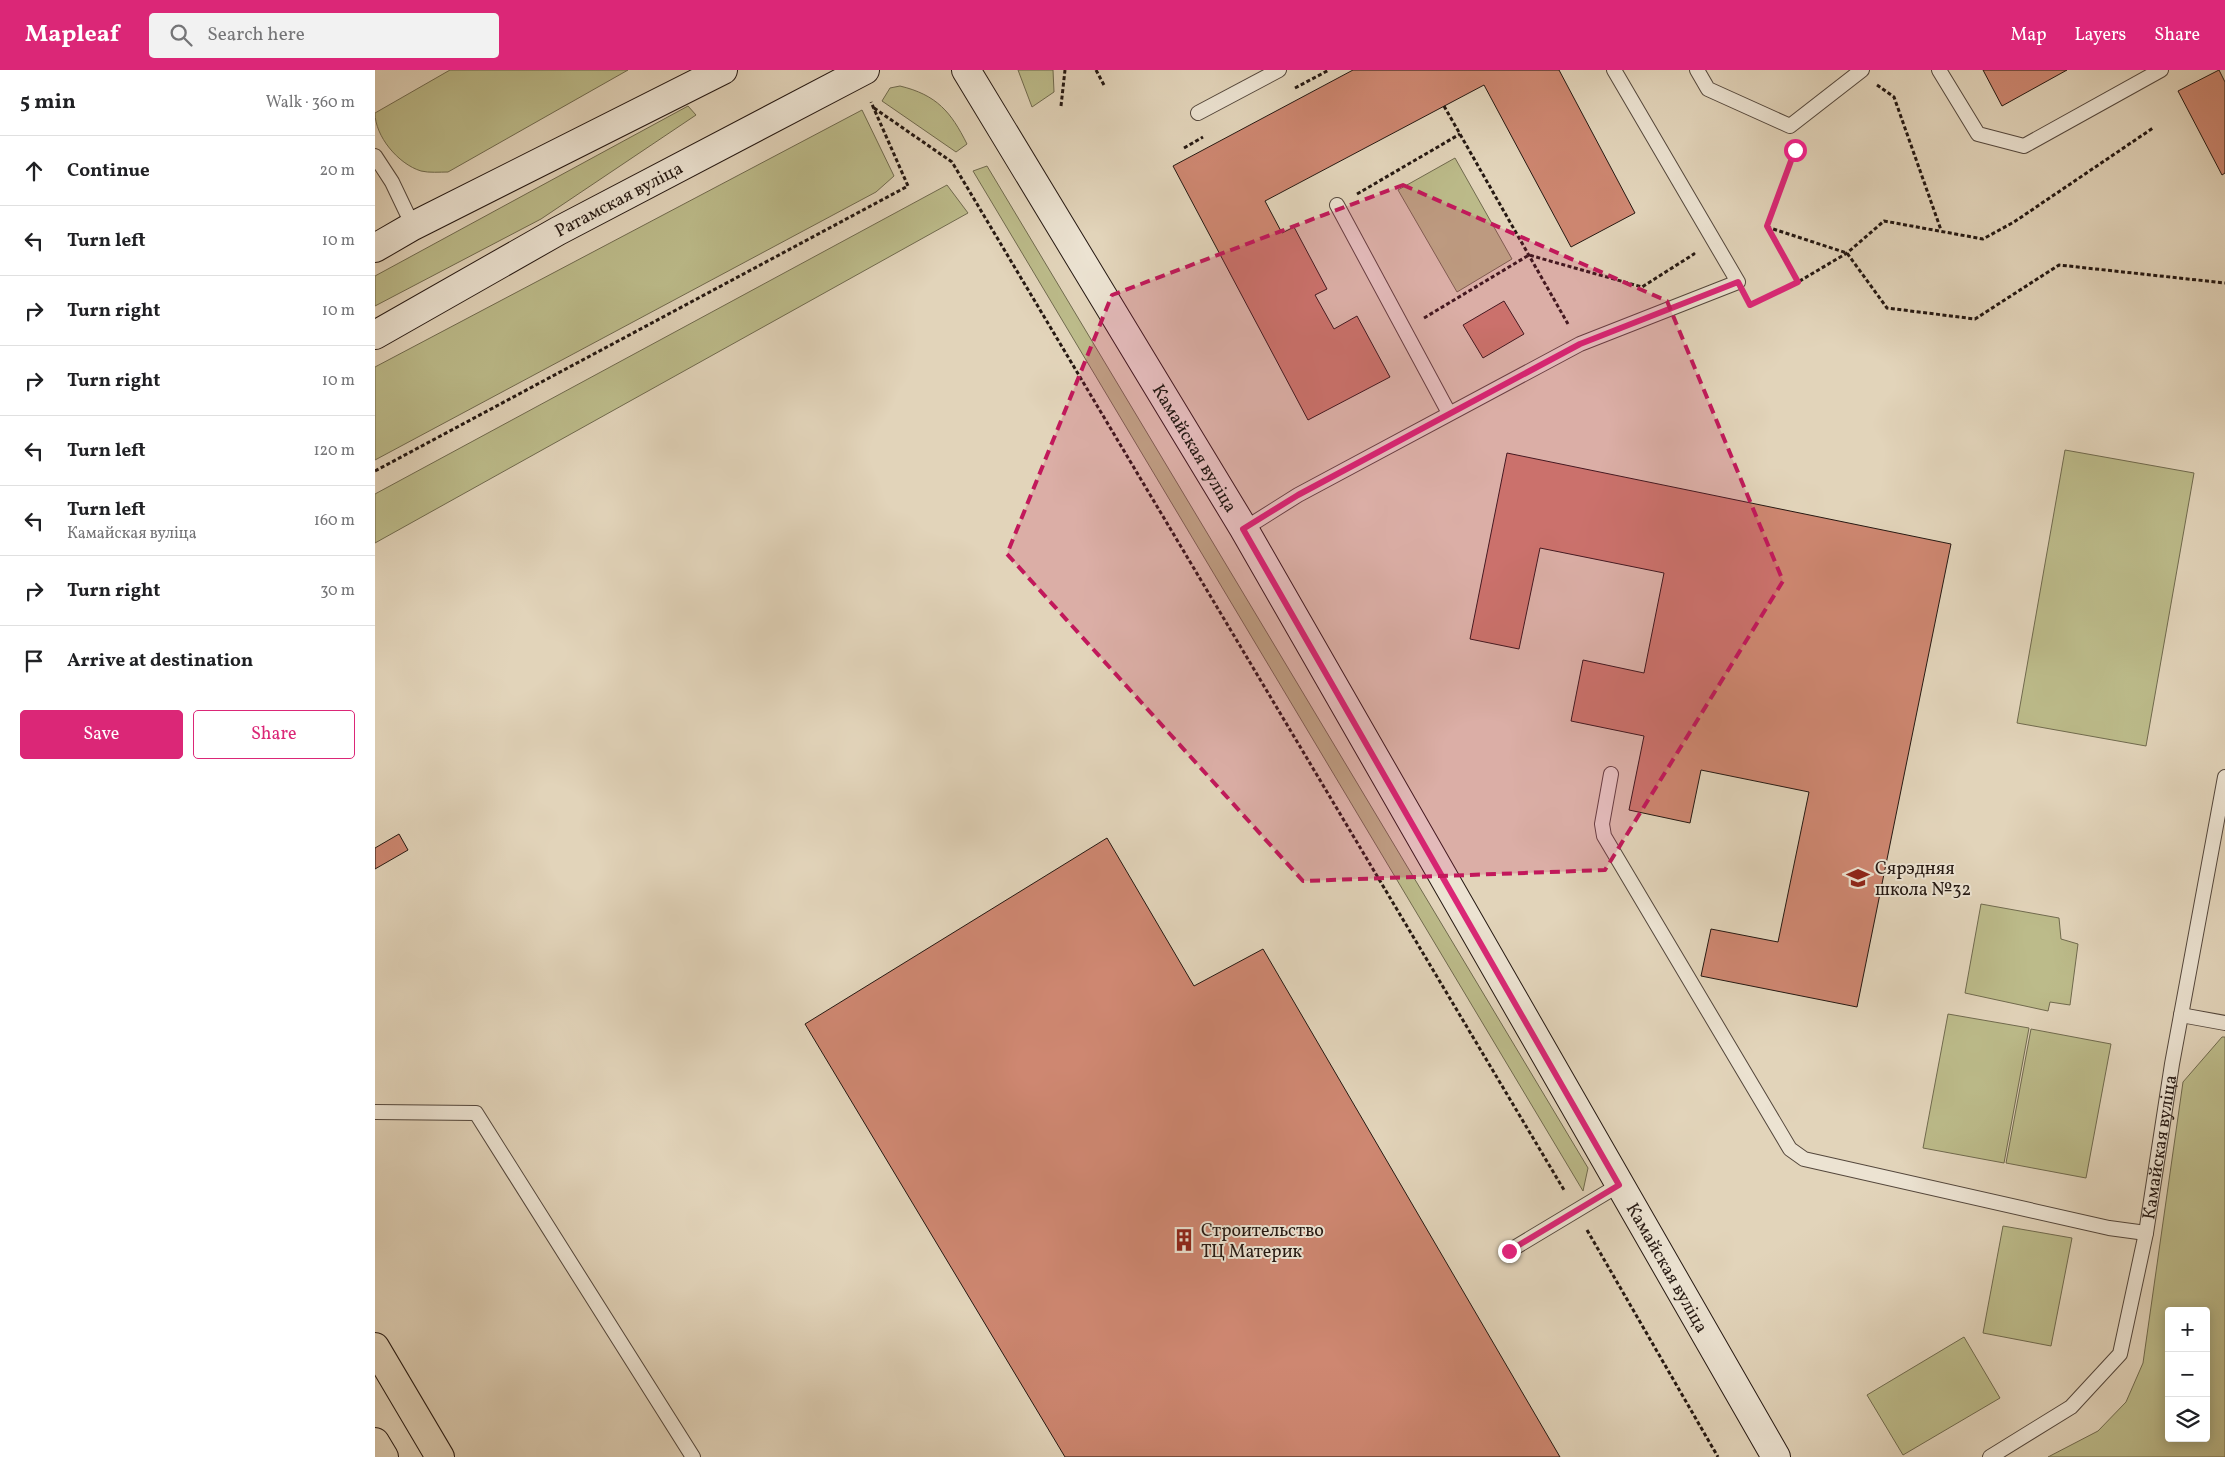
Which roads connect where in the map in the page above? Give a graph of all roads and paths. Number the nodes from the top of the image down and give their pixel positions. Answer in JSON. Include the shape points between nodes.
{"nodes":[{"id":1,"x":723,"y":70,"type":"edge"},
{"id":2,"x":865,"y":70,"type":"edge"},
{"id":3,"x":966,"y":70,"type":"edge"},
{"id":4,"x":1065,"y":70,"type":"edge"},
{"id":5,"x":1096,"y":70,"type":"edge"},
{"id":6,"x":1279,"y":70,"type":"edge"},
{"id":7,"x":1614,"y":70,"type":"edge"},
{"id":8,"x":1697,"y":70,"type":"edge"},
{"id":9,"x":1939,"y":70,"type":"edge"},
{"id":10,"x":2161,"y":70,"type":"edge"},
{"id":11,"x":1860,"y":71,"type":"edge"},
{"id":12,"x":1105,"y":87,"type":"dead end"},
{"id":13,"x":869,"y":99,"type":"dead end"},
{"id":14,"x":1061,"y":106,"type":"dead end"},
{"id":15,"x":1444,"y":106,"type":"dead end"},
{"id":16,"x":874,"y":108,"type":"junction"},
{"id":17,"x":1198,"y":113,"type":"dead end"},
{"id":18,"x":1789,"y":126,"type":"junction"},
{"id":19,"x":2153,"y":128,"type":"dead end"},
{"id":20,"x":1460,"y":134,"type":"junction"},
{"id":21,"x":375,"y":156,"type":"edge"},
{"id":22,"x":1337,"y":205,"type":"joint"},
{"id":23,"x":413,"y":226,"type":"junction"},
{"id":24,"x":1767,"y":226,"type":"junction"},
{"id":25,"x":1941,"y":230,"type":"junction"},
{"id":26,"x":1689,"y":246,"type":"dead end"},
{"id":27,"x":375,"y":248,"type":"edge"},
{"id":28,"x":1847,"y":253,"type":"junction"},
{"id":29,"x":1529,"y":255,"type":"junction"},
{"id":30,"x":1738,"y":282,"type":"junction"},
{"id":31,"x":1798,"y":282,"type":"junction"},
{"id":32,"x":2225,"y":283,"type":"edge"},
{"id":33,"x":1405,"y":330,"type":"junction"},
{"id":34,"x":375,"y":335,"type":"edge"},
{"id":35,"x":1580,"y":344,"type":"junction"},
{"id":36,"x":1449,"y":413,"type":"junction"},
{"id":37,"x":375,"y":470,"type":"edge"},
{"id":38,"x":1243,"y":529,"type":"junction"},
{"id":39,"x":1611,"y":774,"type":"dead end"},
{"id":40,"x":2225,"y":777,"type":"edge"},
{"id":41,"x":2181,"y":1015,"type":"junction"},
{"id":42,"x":2225,"y":1023,"type":"edge"},
{"id":43,"x":375,"y":1112,"type":"edge"},
{"id":44,"x":1619,"y":1185,"type":"junction"},
{"id":45,"x":1577,"y":1212,"type":"junction"},
{"id":46,"x":2146,"y":1233,"type":"junction"},
{"id":47,"x":1509,"y":1251,"type":"dead end"},
{"id":48,"x":375,"y":1347,"type":"edge"},
{"id":49,"x":375,"y":1442,"type":"edge"},
{"id":50,"x":384,"y":1457,"type":"edge"},
{"id":51,"x":440,"y":1457,"type":"edge"},
{"id":52,"x":693,"y":1457,"type":"edge"},
{"id":53,"x":1718,"y":1457,"type":"edge"},
{"id":54,"x":1776,"y":1457,"type":"edge"},
{"id":55,"x":1990,"y":1457,"type":"edge"}],
"edges":[{"from":1,"to":23,"type":"street"},
{"from":2,"to":34,"type":"street","name":"Ратамская вуліца","via":[[559,231]]},
{"from":3,"to":38,"type":"street","name":"Камайская вуліца"},
{"from":4,"to":14,"type":"path"},
{"from":5,"to":12,"type":"path"},
{"from":6,"to":17,"type":"lane"},
{"from":7,"to":30,"type":"lane"},
{"from":8,"to":18,"type":"lane","via":[[1709,89]]},
{"from":9,"to":10,"type":"lane","via":[[1978,134],[2024,146]]},
{"from":11,"to":18,"type":"lane"},
{"from":11,"to":25,"type":"path","via":[[1893,97]]},
{"from":13,"to":16,"type":"path"},
{"from":15,"to":20,"type":"path"},
{"from":16,"to":37,"type":"path","via":[[907,186]]},
{"from":16,"to":45,"type":"path","via":[[952,162]]},
{"from":18,"to":24,"type":"path","via":[[1795,150]]},
{"from":19,"to":25,"type":"path","via":[[2014,222],[1983,239]]},
{"from":20,"to":22,"type":"path"},
{"from":20,"to":29,"type":"path"},
{"from":21,"to":23,"type":"lane","via":[[392,182]]},
{"from":22,"to":33,"type":"lane"},
{"from":23,"to":27,"type":"street"},
{"from":24,"to":28,"type":"path"},
{"from":24,"to":31,"type":"path"},
{"from":25,"to":28,"type":"path","via":[[1884,221]]},
{"from":26,"to":29,"type":"path","via":[[1694,254],[1642,287]]},
{"from":28,"to":31,"type":"path"},
{"from":28,"to":32,"type":"path","via":[[1887,308],[1975,320],[2059,265]]},
{"from":29,"to":33,"type":"path"},
{"from":29,"to":35,"type":"path"},
{"from":30,"to":31,"type":"path","via":[[1750,305]]},
{"from":30,"to":35,"type":"lane"},
{"from":33,"to":36,"type":"lane"},
{"from":35,"to":36,"type":"lane"},
{"from":36,"to":38,"type":"lane","via":[[1298,495]]},
{"from":38,"to":44,"type":"street","name":"Камайская вуліца"},
{"from":39,"to":46,"type":"lane","via":[[1602,824],[1604,836],[1790,1149],[1804,1159],[2109,1228]]},
{"from":40,"to":41,"type":"lane","name":"Камайская вуліца"},
{"from":41,"to":42,"type":"lane"},
{"from":41,"to":46,"type":"lane","name":"Камайская вуліца"},
{"from":43,"to":52,"type":"lane","via":[[476,1113]]},
{"from":44,"to":45,"type":"lane"},
{"from":44,"to":54,"type":"street","name":"Камайская вуліца"},
{"from":45,"to":47,"type":"lane"},
{"from":45,"to":53,"type":"path"},
{"from":46,"to":55,"type":"lane","name":"Камайская вуліца","via":[[2120,1354],[2071,1407]]},
{"from":48,"to":51,"type":"main road"},
{"from":49,"to":50,"type":"main road"}]}
